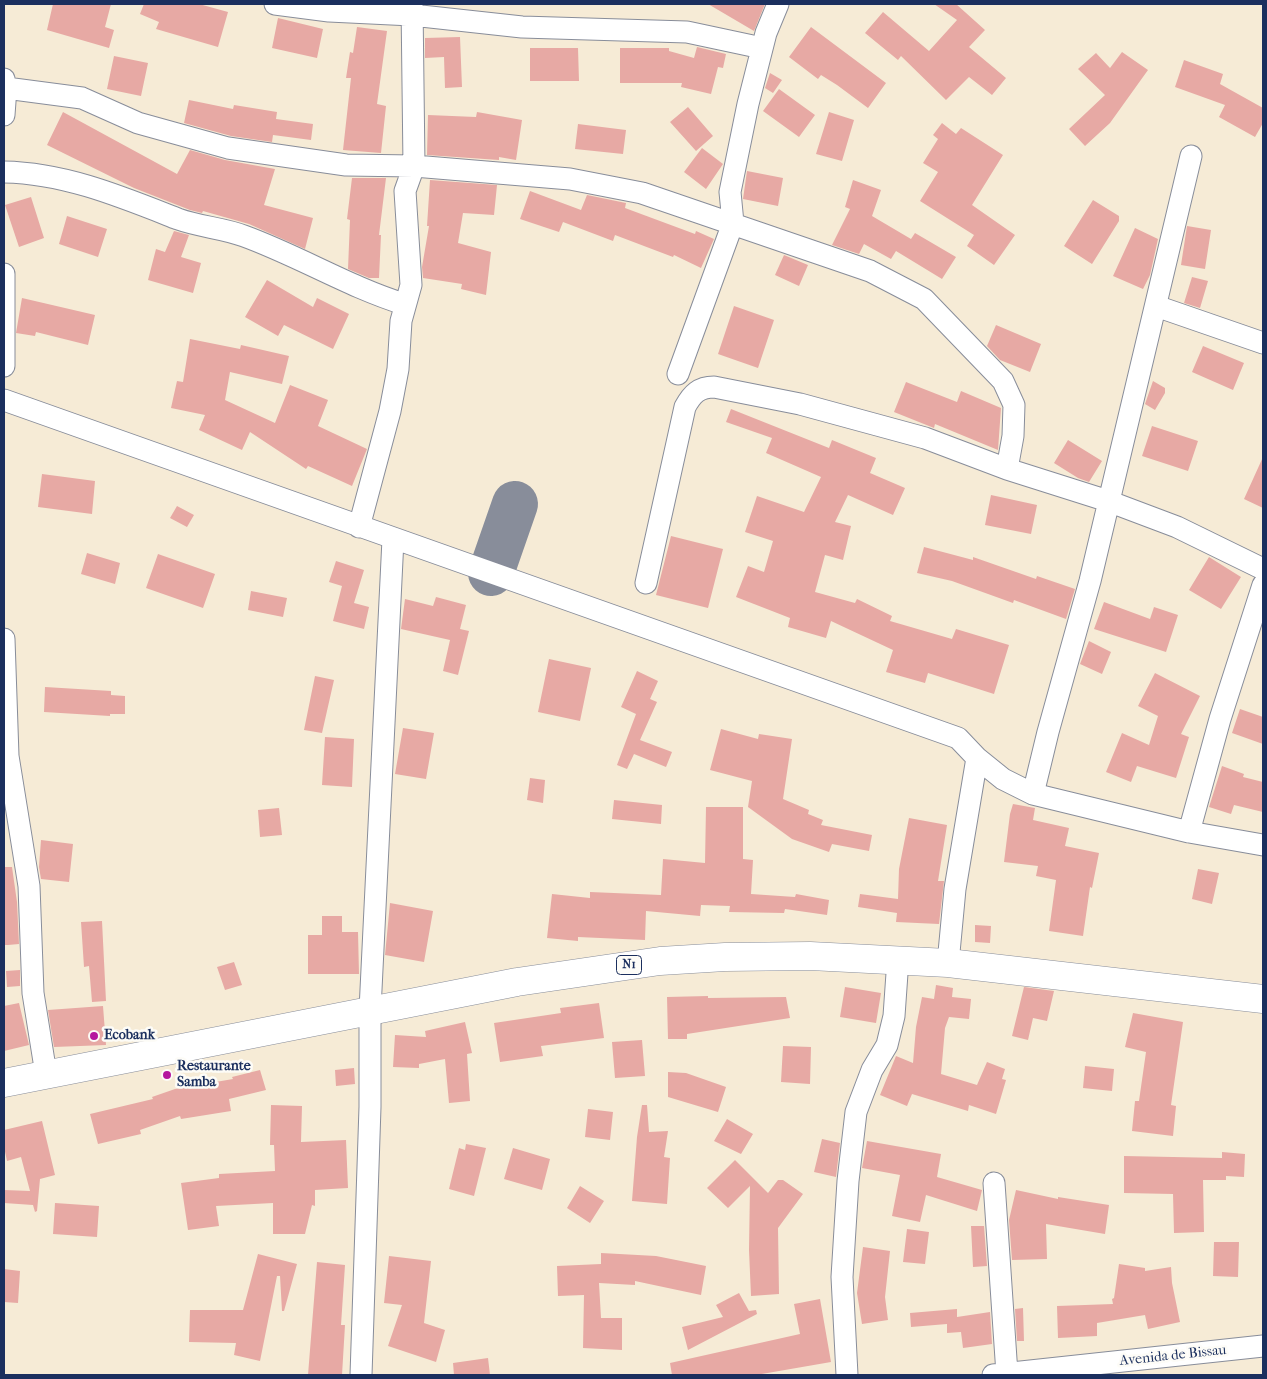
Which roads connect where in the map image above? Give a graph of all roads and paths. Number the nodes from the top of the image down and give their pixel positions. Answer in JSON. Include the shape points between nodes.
{"nodes":[{"id":1,"x":275,"y":4,"type":"edge"},
{"id":2,"x":778,"y":4,"type":"edge"},
{"id":3,"x":412,"y":10,"type":"edge"},
{"id":4,"x":762,"y":48,"type":"junction"},
{"id":5,"x":5,"y":83,"type":"edge"},
{"id":6,"x":4,"y":114,"type":"edge"},
{"id":7,"x":1191,"y":156,"type":"dead end"},
{"id":8,"x":414,"y":166,"type":"junction"},
{"id":9,"x":4,"y":172,"type":"edge"},
{"id":10,"x":733,"y":223,"type":"junction"},
{"id":11,"x":4,"y":274,"type":"edge"},
{"id":12,"x":404,"y":304,"type":"junction"},
{"id":13,"x":1156,"y":306,"type":"junction"},
{"id":14,"x":1263,"y":343,"type":"edge"},
{"id":15,"x":4,"y":366,"type":"edge"},
{"id":16,"x":678,"y":374,"type":"dead end"},
{"id":17,"x":4,"y":400,"type":"edge"},
{"id":18,"x":1007,"y":469,"type":"junction"},
{"id":19,"x":1108,"y":501,"type":"junction"},
{"id":20,"x":359,"y":527,"type":"junction"},
{"id":21,"x":393,"y":539,"type":"junction"},
{"id":22,"x":1263,"y":569,"type":"edge"},
{"id":23,"x":646,"y":582,"type":"dead end"},
{"id":24,"x":1263,"y":586,"type":"edge"},
{"id":25,"x":4,"y":639,"type":"edge"},
{"id":26,"x":6,"y":756,"type":"edge"},
{"id":27,"x":977,"y":758,"type":"junction"},
{"id":28,"x":1033,"y":794,"type":"junction"},
{"id":29,"x":1189,"y":832,"type":"junction"},
{"id":30,"x":1263,"y":845,"type":"edge"},
{"id":31,"x":898,"y":959,"type":"junction"},
{"id":32,"x":948,"y":963,"type":"junction"},
{"id":33,"x":1263,"y":1000,"type":"edge"},
{"id":34,"x":370,"y":1010,"type":"junction"},
{"id":35,"x":46,"y":1074,"type":"junction"},
{"id":36,"x":4,"y":1083,"type":"edge"},
{"id":37,"x":994,"y":1183,"type":"dead end"},
{"id":38,"x":1263,"y":1346,"type":"edge"},
{"id":39,"x":361,"y":1375,"type":"edge"},
{"id":40,"x":847,"y":1375,"type":"edge"},
{"id":41,"x":1000,"y":1375,"type":"edge"}],
"edges":[{"from":1,"to":3,"type":"street","via":[[329,11]]},
{"from":2,"to":4,"type":"street"},
{"from":3,"to":4,"type":"street","via":[[522,27],[687,32]]},
{"from":3,"to":8,"type":"street"},
{"from":4,"to":10,"type":"street","via":[[730,192]]},
{"from":5,"to":6,"type":"street"},
{"from":5,"to":8,"type":"street","via":[[82,98],[138,123],[228,148],[346,165]]},
{"from":7,"to":13,"type":"street"},
{"from":8,"to":10,"type":"street","via":[[570,179],[642,193]]},
{"from":8,"to":12,"type":"street","via":[[405,191],[411,285]]},
{"from":9,"to":12,"type":"street","via":[[56,178],[108,192],[195,225],[242,235],[376,295]]},
{"from":10,"to":16,"type":"street"},
{"from":10,"to":18,"type":"street","via":[[870,271],[924,299],[1003,381],[1014,405]]},
{"from":11,"to":15,"type":"street"},
{"from":12,"to":20,"type":"street","via":[[390,411]]},
{"from":13,"to":14,"type":"street"},
{"from":13,"to":19,"type":"street"},
{"from":17,"to":20,"type":"street"},
{"from":18,"to":19,"type":"street"},
{"from":18,"to":23,"type":"street","via":[[925,438],[800,404],[705,387],[696,391],[685,407]]},
{"from":19,"to":22,"type":"street","via":[[1177,527]]},
{"from":19,"to":28,"type":"street"},
{"from":20,"to":21,"type":"street"},
{"from":21,"to":27,"type":"street","via":[[958,738]]},
{"from":21,"to":34,"type":"street"},
{"from":24,"to":29,"type":"street","via":[[1220,719]]},
{"from":25,"to":26,"type":"street"},
{"from":26,"to":35,"type":"street","via":[[28,886],[33,993]]},
{"from":27,"to":28,"type":"street","via":[[1003,779]]},
{"from":27,"to":32,"type":"street","via":[[955,889]]},
{"from":28,"to":29,"type":"street"},
{"from":29,"to":30,"type":"street"},
{"from":31,"to":32,"type":"main road","number":"N1"},
{"from":31,"to":34,"type":"main road","number":"N1","via":[[772,955],[660,961],[517,982],[431,1001]]},
{"from":31,"to":40,"type":"street","via":[[894,1016],[887,1045],[872,1070],[856,1112],[842,1277]]},
{"from":32,"to":33,"type":"main road","number":"N1"},
{"from":34,"to":35,"type":"main road","number":"N1"},
{"from":34,"to":39,"type":"street"},
{"from":35,"to":36,"type":"main road","number":"N1"},
{"from":37,"to":41,"type":"street"},
{"from":38,"to":41,"type":"street","name":"Avenida de Bissau"}]}
